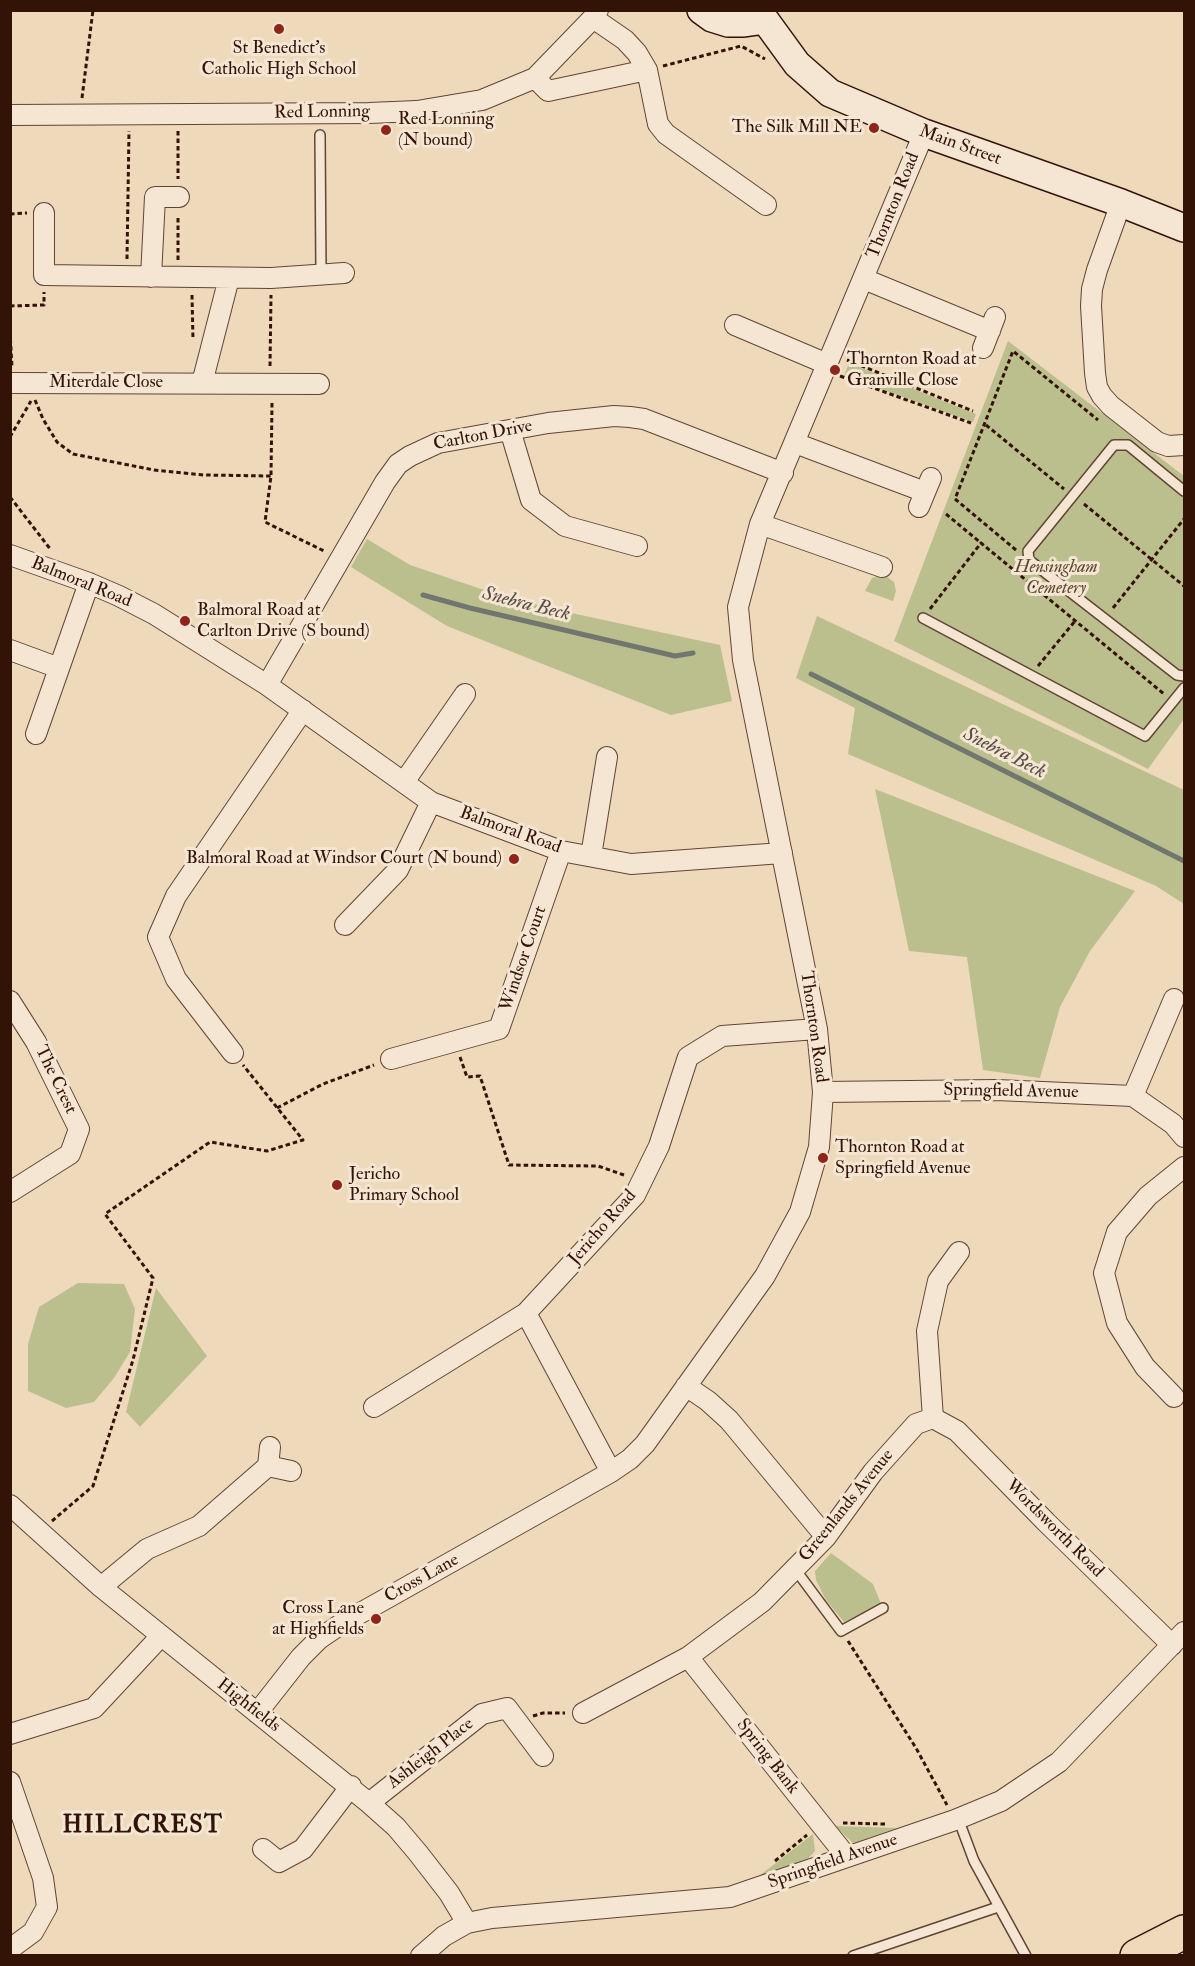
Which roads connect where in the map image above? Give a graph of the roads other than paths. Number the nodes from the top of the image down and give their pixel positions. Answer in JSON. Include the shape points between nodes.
{"nodes":[{"id":1,"x":701,"y":10,"type":"edge"},
{"id":2,"x":596,"y":14,"type":"edge"},
{"id":3,"x":766,"y":15,"type":"edge"},
{"id":4,"x":647,"y":70,"type":"junction"},
{"id":5,"x":535,"y":78,"type":"junction"},
{"id":6,"x":10,"y":115,"type":"edge"},
{"id":7,"x":924,"y":133,"type":"junction"},
{"id":8,"x":320,"y":135,"type":"dead end"},
{"id":9,"x":179,"y":197,"type":"dead end"},
{"id":10,"x":1121,"y":203,"type":"junction"},
{"id":11,"x":766,"y":205,"type":"dead end"},
{"id":12,"x":44,"y":213,"type":"dead end"},
{"id":13,"x":1185,"y":228,"type":"edge"},
{"id":14,"x":321,"y":273,"type":"junction"},
{"id":15,"x":344,"y":273,"type":"dead end"},
{"id":16,"x":151,"y":277,"type":"junction"},
{"id":17,"x":229,"y":278,"type":"junction"},
{"id":18,"x":864,"y":279,"type":"junction"},
{"id":19,"x":735,"y":325,"type":"dead end"},
{"id":20,"x":989,"y":332,"type":"dead end"},
{"id":21,"x":828,"y":363,"type":"junction"},
{"id":22,"x":11,"y":383,"type":"edge"},
{"id":23,"x":202,"y":383,"type":"junction"},
{"id":24,"x":319,"y":384,"type":"dead end"},
{"id":25,"x":510,"y":430,"type":"junction"},
{"id":26,"x":795,"y":444,"type":"junction"},
{"id":27,"x":1185,"y":445,"type":"edge"},
{"id":28,"x":783,"y":473,"type":"junction"},
{"id":29,"x":1185,"y":491,"type":"edge"},
{"id":30,"x":925,"y":492,"type":"dead end"},
{"id":31,"x":760,"y":524,"type":"junction"},
{"id":32,"x":637,"y":546,"type":"dead end"},
{"id":33,"x":10,"y":555,"type":"edge"},
{"id":34,"x":870,"y":569,"type":"dead end"},
{"id":35,"x":80,"y":581,"type":"junction"},
{"id":36,"x":923,"y":618,"type":"road end"},
{"id":37,"x":10,"y":650,"type":"edge"},
{"id":38,"x":59,"y":668,"type":"junction"},
{"id":39,"x":1185,"y":676,"type":"edge"},
{"id":40,"x":267,"y":685,"type":"junction"},
{"id":41,"x":1185,"y":687,"type":"edge"},
{"id":42,"x":465,"y":694,"type":"dead end"},
{"id":43,"x":303,"y":710,"type":"junction"},
{"id":44,"x":36,"y":734,"type":"dead end"},
{"id":45,"x":607,"y":757,"type":"dead end"},
{"id":46,"x":404,"y":782,"type":"junction"},
{"id":47,"x":431,"y":802,"type":"junction"},
{"id":48,"x":561,"y":851,"type":"junction"},
{"id":49,"x":782,"y":853,"type":"junction"},
{"id":50,"x":591,"y":856,"type":"junction"},
{"id":51,"x":345,"y":925,"type":"dead end"},
{"id":52,"x":1174,"y":999,"type":"dead end"},
{"id":53,"x":12,"y":1008,"type":"edge"},
{"id":54,"x":817,"y":1029,"type":"junction"},
{"id":55,"x":233,"y":1053,"type":"road end"},
{"id":56,"x":391,"y":1059,"type":"road end"},
{"id":57,"x":823,"y":1092,"type":"junction"},
{"id":58,"x":1133,"y":1096,"type":"junction"},
{"id":59,"x":1185,"y":1137,"type":"edge"},
{"id":60,"x":1185,"y":1167,"type":"edge"},
{"id":61,"x":10,"y":1192,"type":"edge"},
{"id":62,"x":959,"y":1252,"type":"dead end"},
{"id":63,"x":526,"y":1313,"type":"junction"},
{"id":64,"x":686,"y":1386,"type":"junction"},
{"id":65,"x":1174,"y":1397,"type":"dead end"},
{"id":66,"x":374,"y":1407,"type":"dead end"},
{"id":67,"x":933,"y":1418,"type":"junction"},
{"id":68,"x":291,"y":1471,"type":"dead end"},
{"id":69,"x":611,"y":1472,"type":"junction"},
{"id":70,"x":13,"y":1512,"type":"edge"},
{"id":71,"x":826,"y":1537,"type":"junction"},
{"id":72,"x":795,"y":1569,"type":"junction"},
{"id":73,"x":101,"y":1587,"type":"junction"},
{"id":74,"x":883,"y":1608,"type":"dead end"},
{"id":75,"x":161,"y":1636,"type":"junction"},
{"id":76,"x":1178,"y":1638,"type":"edge"},
{"id":77,"x":688,"y":1657,"type":"junction"},
{"id":78,"x":257,"y":1713,"type":"junction"},
{"id":79,"x":583,"y":1713,"type":"road end"},
{"id":80,"x":10,"y":1734,"type":"edge"},
{"id":81,"x":543,"y":1756,"type":"dead end"},
{"id":82,"x":10,"y":1782,"type":"edge"},
{"id":83,"x":351,"y":1786,"type":"junction"},
{"id":84,"x":369,"y":1803,"type":"junction"},
{"id":85,"x":959,"y":1825,"type":"junction"},
{"id":86,"x":263,"y":1849,"type":"dead end"},
{"id":87,"x":846,"y":1856,"type":"junction"},
{"id":88,"x":998,"y":1907,"type":"junction"},
{"id":89,"x":467,"y":1923,"type":"junction"},
{"id":90,"x":1185,"y":1932,"type":"edge"},
{"id":91,"x":10,"y":1948,"type":"edge"},
{"id":92,"x":421,"y":1956,"type":"edge"},
{"id":93,"x":853,"y":1956,"type":"edge"},
{"id":94,"x":1026,"y":1956,"type":"edge"},
{"id":95,"x":1137,"y":1956,"type":"edge"}],
"edges":[{"from":1,"to":3,"type":"main road","via":[[728,23],[744,23]]},
{"from":2,"to":4,"type":"street","via":[[637,53]]},
{"from":2,"to":5,"type":"street","name":"Red Lonning"},
{"from":3,"to":7,"type":"main road","name":"Main Street","via":[[797,64],[825,90]]},
{"from":4,"to":5,"type":"street","via":[[548,91]]},
{"from":4,"to":11,"type":"street","via":[[658,124],[666,134]]},
{"from":5,"to":6,"type":"street","name":"Red Lonning","via":[[482,100],[417,111]]},
{"from":7,"to":10,"type":"main road","name":"Main Street"},
{"from":7,"to":18,"type":"street","name":"Thornton Road"},
{"from":8,"to":14,"type":"lane"},
{"from":9,"to":16,"type":"street","via":[[155,197]]},
{"from":10,"to":13,"type":"main road","name":"Main Street"},
{"from":10,"to":27,"type":"street","via":[[1092,289],[1097,387],[1112,406],[1156,442]]},
{"from":12,"to":16,"type":"street","via":[[44,275]]},
{"from":14,"to":15,"type":"street"},
{"from":14,"to":17,"type":"street"},
{"from":16,"to":17,"type":"street"},
{"from":17,"to":23,"type":"street"},
{"from":18,"to":20,"type":"street","name":"Thornton Road"},
{"from":18,"to":21,"type":"street","name":"Thornton Road"},
{"from":19,"to":21,"type":"street"},
{"from":21,"to":26,"type":"street","name":"Thornton Road"},
{"from":22,"to":23,"type":"street","name":"Miterdale Close"},
{"from":23,"to":24,"type":"street","name":"Miterdale Close"},
{"from":25,"to":28,"type":"street","name":"Carlton Drive","via":[[577,420],[644,419]]},
{"from":25,"to":32,"type":"street","via":[[531,500],[566,526]]},
{"from":25,"to":40,"type":"street","name":"Carlton Drive","via":[[438,442],[398,464]]},
{"from":26,"to":28,"type":"street","name":"Thornton Road"},
{"from":26,"to":30,"type":"street"},
{"from":28,"to":31,"type":"street","name":"Thornton Road"},
{"from":29,"to":39,"type":"lane","via":[[1128,445],[1114,445],[1028,551],[1029,560],[1177,675]]},
{"from":31,"to":34,"type":"street"},
{"from":31,"to":49,"type":"street","name":"Thornton Road","via":[[738,607],[743,660]]},
{"from":33,"to":35,"type":"street","name":"Balmoral Road"},
{"from":35,"to":38,"type":"street"},
{"from":35,"to":40,"type":"street","name":"Balmoral Road","via":[[154,615]]},
{"from":36,"to":41,"type":"lane","via":[[1145,736]]},
{"from":37,"to":38,"type":"street"},
{"from":38,"to":44,"type":"street"},
{"from":40,"to":43,"type":"street","name":"Balmoral Road"},
{"from":42,"to":46,"type":"street"},
{"from":43,"to":46,"type":"street","name":"Balmoral Road"},
{"from":43,"to":55,"type":"street","via":[[176,896],[158,937],[176,979]]},
{"from":45,"to":50,"type":"street"},
{"from":46,"to":47,"type":"street","name":"Balmoral Road"},
{"from":47,"to":48,"type":"street","name":"Balmoral Road"},
{"from":47,"to":51,"type":"street","via":[[398,870]]},
{"from":48,"to":50,"type":"street","name":"Balmoral Road"},
{"from":48,"to":56,"type":"street","name":"Windsor Court","via":[[500,1029]]},
{"from":49,"to":50,"type":"street","name":"Balmoral Road","via":[[631,864]]},
{"from":49,"to":54,"type":"street","name":"Thornton Road"},
{"from":52,"to":58,"type":"street"},
{"from":53,"to":61,"type":"street","name":"The Crest","via":[[36,1042],[79,1129],[70,1154]]},
{"from":54,"to":57,"type":"street","name":"Thornton Road"},
{"from":54,"to":63,"type":"street","name":"Jericho Road","via":[[722,1036],[688,1057],[659,1146],[635,1195]]},
{"from":57,"to":58,"type":"street","name":"Springfield Avenue","via":[[997,1090]]},
{"from":57,"to":64,"type":"street","name":"Thornton Road","via":[[819,1147],[800,1212],[765,1276]]},
{"from":58,"to":59,"type":"street"},
{"from":60,"to":65,"type":"street","via":[[1148,1196],[1117,1232],[1104,1273],[1117,1323],[1145,1368]]},
{"from":62,"to":67,"type":"street","via":[[938,1281],[927,1331]]},
{"from":63,"to":66,"type":"street","name":"Jericho Road"},
{"from":63,"to":69,"type":"street"},
{"from":64,"to":69,"type":"street","name":"Thornton Road","via":[[645,1444]]},
{"from":64,"to":71,"type":"street","via":[[729,1420]]},
{"from":67,"to":71,"type":"street","name":"Greenlands Avenue","via":[[916,1424],[873,1472]]},
{"from":67,"to":76,"type":"street","name":"Wordsworth Road","via":[[957,1431],[1054,1530]]},
{"from":68,"to":73,"type":"street","via":[[269,1457],[199,1526],[147,1549]]},
{"from":69,"to":78,"type":"street","name":"Cross Lane","via":[[341,1624],[301,1657]]},
{"from":70,"to":73,"type":"street","name":"Highfields"},
{"from":71,"to":72,"type":"street","name":"Greenlands Avenue"},
{"from":72,"to":74,"type":"lane","via":[[841,1632]]},
{"from":72,"to":77,"type":"street","name":"Greenlands Avenue","via":[[762,1602]]},
{"from":73,"to":75,"type":"street","name":"Highfields"},
{"from":75,"to":78,"type":"street","name":"Highfields"},
{"from":75,"to":80,"type":"street","via":[[94,1708]]},
{"from":76,"to":85,"type":"street","name":"Springfield Avenue","via":[[1059,1762]]},
{"from":77,"to":79,"type":"street","name":"Greenlands Avenue"},
{"from":77,"to":87,"type":"street","name":"Spring Bank"},
{"from":78,"to":83,"type":"street","name":"Highfields"},
{"from":81,"to":84,"type":"street","name":"Ashleigh Place","via":[[507,1708],[482,1714]]},
{"from":82,"to":91,"type":"street","via":[[43,1878],[47,1907],[33,1932]]},
{"from":83,"to":84,"type":"street","name":"Highfields"},
{"from":83,"to":86,"type":"street","via":[[303,1849],[279,1862]]},
{"from":84,"to":89,"type":"street","name":"Highfields","via":[[418,1853]]},
{"from":85,"to":87,"type":"street","name":"Springfield Avenue"},
{"from":85,"to":88,"type":"lane"},
{"from":87,"to":89,"type":"street","name":"Springfield Avenue","via":[[730,1897]]},
{"from":88,"to":93,"type":"lane"},
{"from":88,"to":94,"type":"lane"},
{"from":89,"to":92,"type":"street","name":"Springfield Avenue"},
{"from":90,"to":95,"type":"highway"}]}
